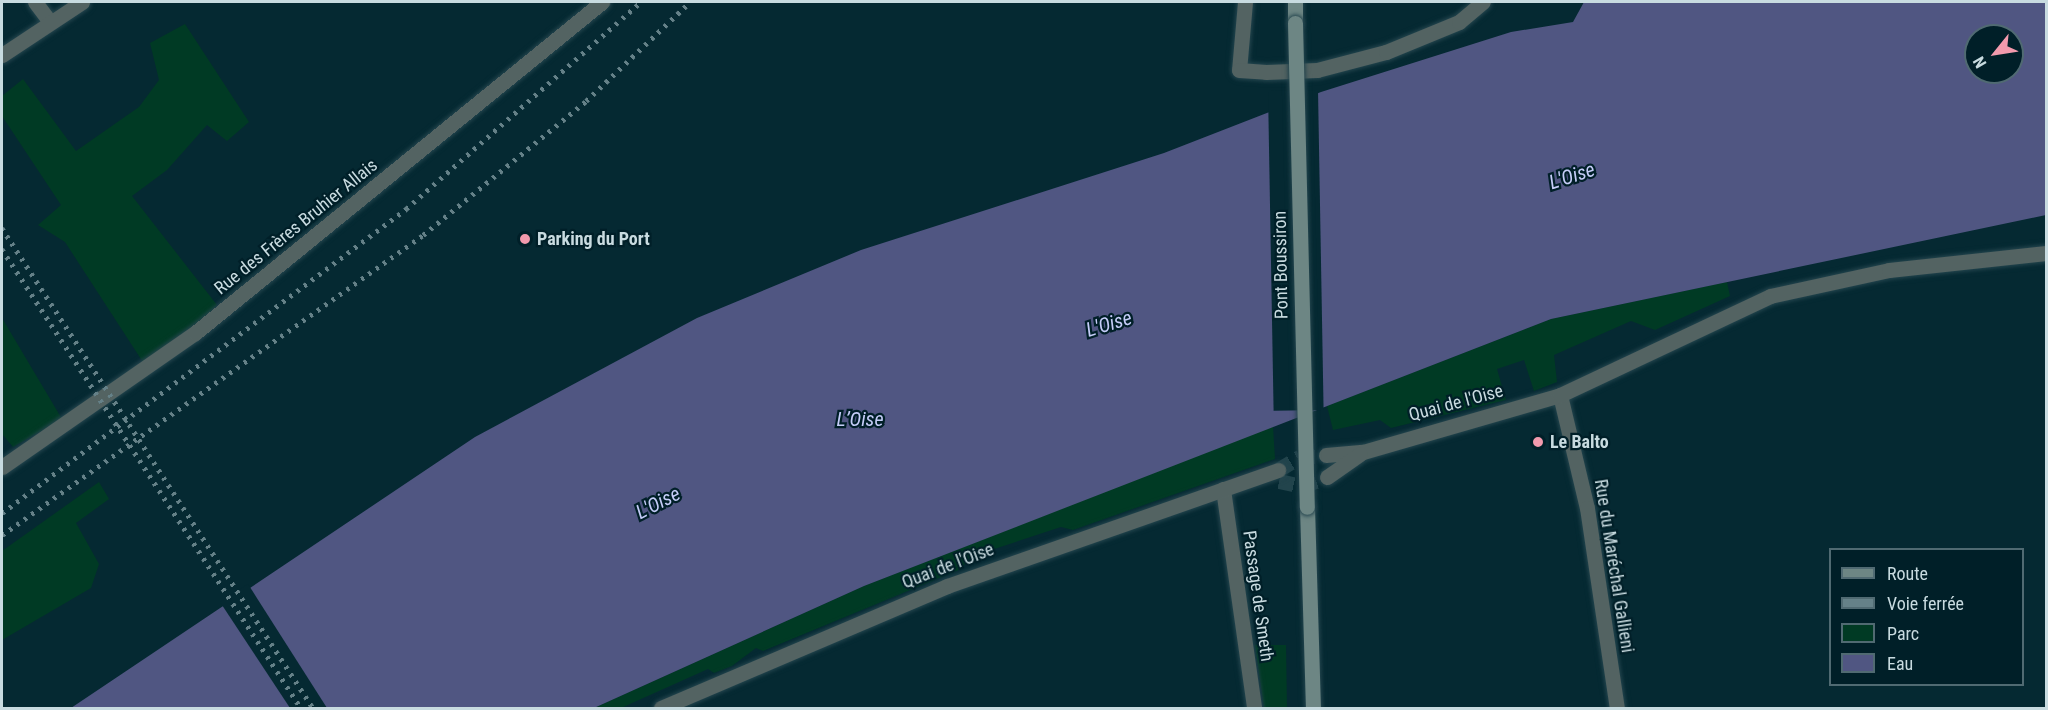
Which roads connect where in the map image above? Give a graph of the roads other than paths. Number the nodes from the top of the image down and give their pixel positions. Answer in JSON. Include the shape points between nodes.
{"nodes":[{"id":1,"x":34,"y":2,"type":"edge"},
{"id":2,"x":82,"y":2,"type":"edge"},
{"id":3,"x":602,"y":2,"type":"edge"},
{"id":4,"x":1245,"y":2,"type":"edge"},
{"id":5,"x":1295,"y":2,"type":"edge"},
{"id":6,"x":1483,"y":2,"type":"edge"},
{"id":7,"x":48,"y":19,"type":"junction"},
{"id":8,"x":2,"y":55,"type":"edge"},
{"id":9,"x":2046,"y":253,"type":"edge"},
{"id":10,"x":1560,"y":395,"type":"junction"},
{"id":11,"x":1363,"y":452,"type":"junction"},
{"id":12,"x":1326,"y":455,"type":"tunnel mouth"},
{"id":13,"x":2,"y":467,"type":"edge"},
{"id":14,"x":1279,"y":476,"type":"tunnel mouth"},
{"id":15,"x":1327,"y":477,"type":"tunnel mouth"},
{"id":16,"x":1223,"y":489,"type":"junction"},
{"id":17,"x":661,"y":708,"type":"edge"},
{"id":18,"x":1254,"y":708,"type":"edge"},
{"id":19,"x":1313,"y":708,"type":"edge"},
{"id":20,"x":1617,"y":708,"type":"edge"}],
"edges":[{"from":1,"to":7,"type":"street"},
{"from":2,"to":7,"type":"street"},
{"from":3,"to":13,"type":"street","name":"Rue des Frères Bruhier Allais","via":[[195,333]]},
{"from":4,"to":6,"type":"street","via":[[1239,70],[1317,70],[1386,52],[1460,22]]},
{"from":5,"to":19,"type":"main road","name":"Pont Boussiron","bridge":true},
{"from":7,"to":8,"type":"street"},
{"from":9,"to":10,"type":"street","name":"Quai de l'Oise","via":[[1908,267],[1770,296]]},
{"from":10,"to":11,"type":"street","name":"Quai de l'Oise"},
{"from":10,"to":20,"type":"street","name":"Rue du Maréchal Gallieni","via":[[1587,508]]},
{"from":11,"to":12,"type":"street","name":"Quai de l'Oise"},
{"from":11,"to":15,"type":"street","name":"Quai de l'Oise"},
{"from":14,"to":16,"type":"street","name":"Quai de l'Oise"},
{"from":16,"to":17,"type":"street","name":"Quai de l'Oise","via":[[947,586]]},
{"from":16,"to":18,"type":"street","name":"Passage de Smeth"}]}
